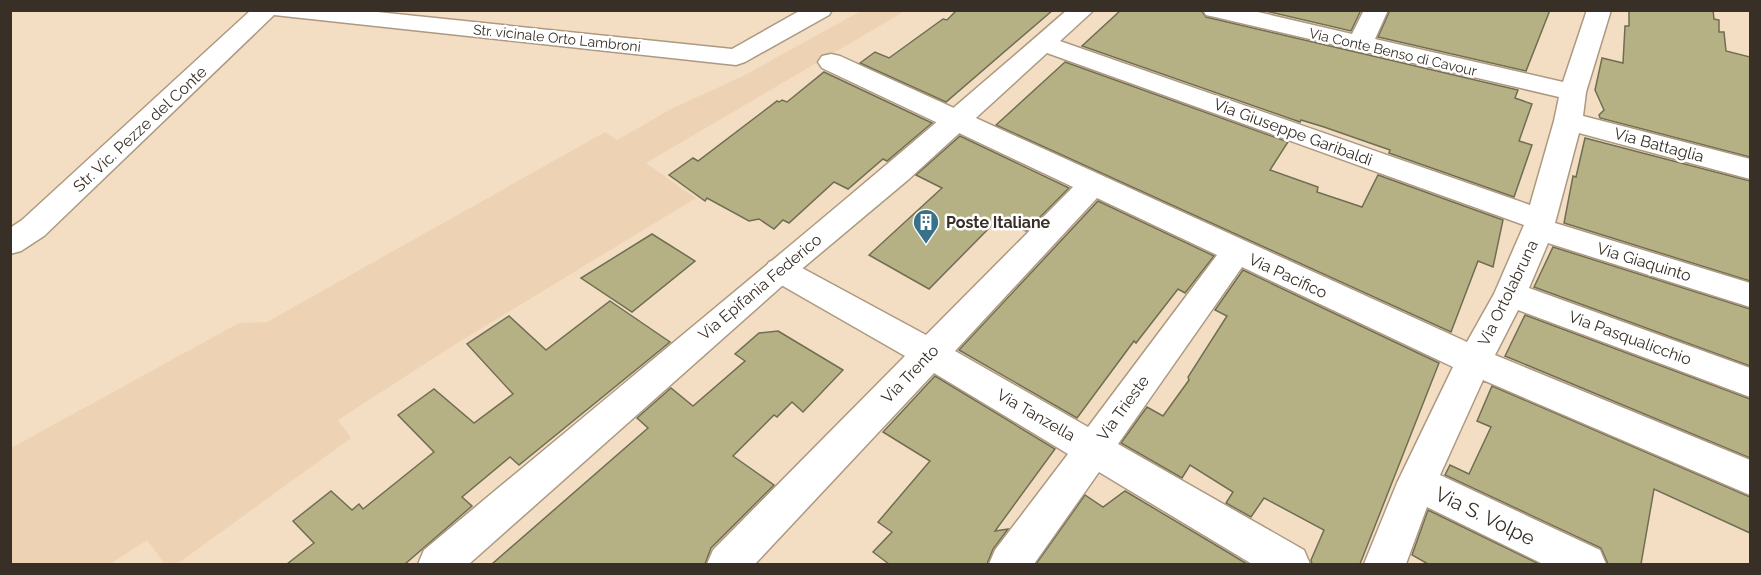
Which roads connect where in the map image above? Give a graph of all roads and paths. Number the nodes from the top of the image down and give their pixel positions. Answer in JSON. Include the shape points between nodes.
{"nodes":[{"id":1,"x":266,"y":10,"type":"edge"},
{"id":2,"x":282,"y":10,"type":"edge"},
{"id":3,"x":820,"y":10,"type":"edge"},
{"id":4,"x":1082,"y":10,"type":"edge"},
{"id":5,"x":1215,"y":10,"type":"edge"},
{"id":6,"x":1376,"y":10,"type":"edge"},
{"id":7,"x":1599,"y":10,"type":"edge"},
{"id":8,"x":1045,"y":44,"type":"junction"},
{"id":9,"x":1360,"y":44,"type":"junction"},
{"id":10,"x":831,"y":62,"type":"dead end"},
{"id":11,"x":1570,"y":107,"type":"junction"},
{"id":12,"x":957,"y":120,"type":"junction"},
{"id":13,"x":1750,"y":169,"type":"edge"},
{"id":14,"x":1093,"y":184,"type":"junction"},
{"id":15,"x":1540,"y":224,"type":"junction"},
{"id":16,"x":10,"y":243,"type":"edge"},
{"id":17,"x":1236,"y":252,"type":"junction"},
{"id":18,"x":780,"y":270,"type":"junction"},
{"id":19,"x":1510,"y":294,"type":"junction"},
{"id":20,"x":1750,"y":295,"type":"edge"},
{"id":21,"x":929,"y":353,"type":"junction"},
{"id":22,"x":1474,"y":361,"type":"junction"},
{"id":23,"x":1750,"y":383,"type":"edge"},
{"id":24,"x":1094,"y":449,"type":"junction"},
{"id":25,"x":1750,"y":478,"type":"edge"},
{"id":26,"x":1417,"y":483,"type":"junction"},
{"id":27,"x":439,"y":564,"type":"edge"},
{"id":28,"x":728,"y":564,"type":"edge"},
{"id":29,"x":1010,"y":564,"type":"edge"},
{"id":30,"x":1289,"y":564,"type":"edge"},
{"id":31,"x":1385,"y":564,"type":"edge"},
{"id":32,"x":1585,"y":564,"type":"edge"}],
"edges":[{"from":1,"to":16,"type":"street","name":"Str. Vic. Pezze del Conte","via":[[33,228]]},
{"from":2,"to":3,"type":"street","name":"Str. vicinale Orto Lambroni","via":[[736,57]]},
{"from":4,"to":8,"type":"street","name":"Via Epifania Federico"},
{"from":5,"to":9,"type":"street","name":"Via Conte Benso di Cavour"},
{"from":6,"to":9,"type":"street"},
{"from":7,"to":11,"type":"street","name":"Via Ortolabruna"},
{"from":8,"to":12,"type":"street","name":"Via Epifania Federico"},
{"from":8,"to":15,"type":"street","name":"Via Giuseppe Garibaldi"},
{"from":9,"to":11,"type":"street","name":"Via Conte Benso di Cavour"},
{"from":10,"to":12,"type":"street","name":"Via Pacifico"},
{"from":11,"to":13,"type":"street","name":"Via Battaglia"},
{"from":11,"to":15,"type":"street","name":"Via Ortolabruna"},
{"from":12,"to":14,"type":"street","name":"Via Pacifico"},
{"from":12,"to":18,"type":"street","name":"Via Epifania Federico"},
{"from":14,"to":17,"type":"street","name":"Via Pacifico"},
{"from":14,"to":21,"type":"street","name":"Via Trento"},
{"from":15,"to":19,"type":"street","name":"Via Ortolabruna"},
{"from":15,"to":20,"type":"street","name":"Via Giaquinto"},
{"from":17,"to":22,"type":"street","name":"Via Pacifico"},
{"from":17,"to":24,"type":"street","name":"Via Trieste"},
{"from":18,"to":21,"type":"street","name":"Via Tanzella"},
{"from":18,"to":27,"type":"street","name":"Via Epifania Federico"},
{"from":19,"to":22,"type":"street","name":"Via Ortolabruna"},
{"from":19,"to":23,"type":"street","name":"Via Pasqualicchio"},
{"from":21,"to":24,"type":"street","name":"Via Tanzella"},
{"from":21,"to":28,"type":"street","name":"Via Trento"},
{"from":22,"to":25,"type":"street","name":"Via Pacifico"},
{"from":22,"to":26,"type":"street","name":"Via Ortolabruna"},
{"from":24,"to":29,"type":"street","name":"Via Trieste"},
{"from":24,"to":30,"type":"street","name":"Via Tanzella"},
{"from":26,"to":31,"type":"street","name":"Via Ortolabruna"},
{"from":26,"to":32,"type":"street","name":"Via S. Volpe"}]}
